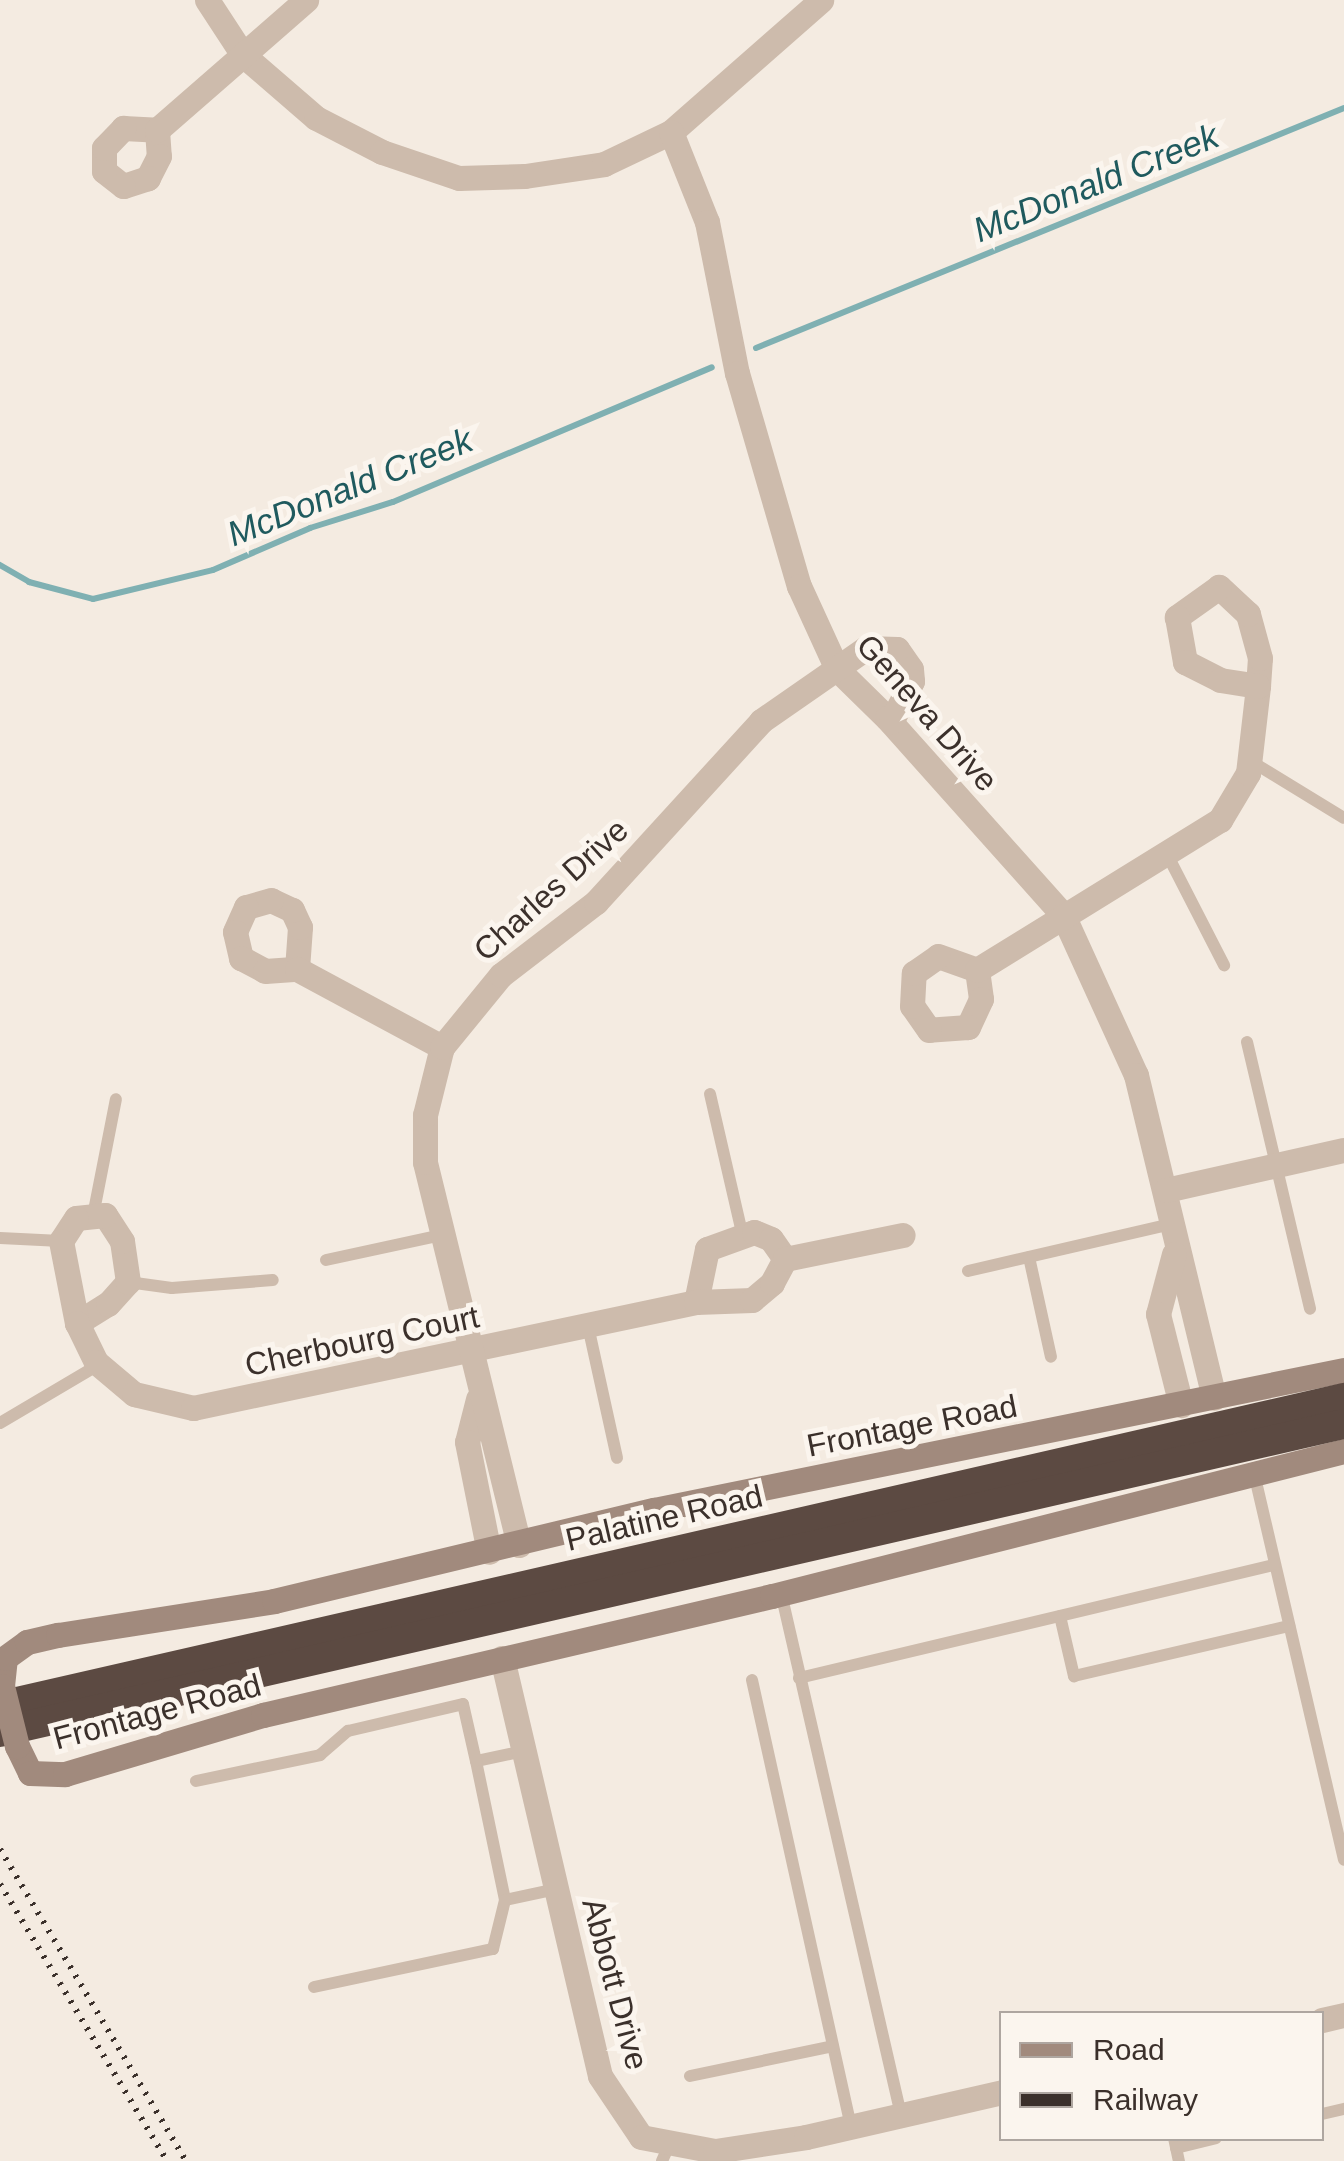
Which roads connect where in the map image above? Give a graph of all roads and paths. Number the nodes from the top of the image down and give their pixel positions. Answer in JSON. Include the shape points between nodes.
{"nodes":[{"id":1,"x":207,"y":0,"type":"edge"},
{"id":2,"x":306,"y":0,"type":"edge"},
{"id":3,"x":821,"y":0,"type":"edge"},
{"id":4,"x":243,"y":55,"type":"junction"},
{"id":5,"x":157,"y":130,"type":"dead end"},
{"id":6,"x":670,"y":132,"type":"junction"},
{"id":7,"x":837,"y":669,"type":"junction"},
{"id":8,"x":1258,"y":686,"type":"junction"},
{"id":9,"x":890,"y":722,"type":"junction"},
{"id":10,"x":1249,"y":760,"type":"junction"},
{"id":11,"x":1344,"y":818,"type":"edge"},
{"id":12,"x":1168,"y":856,"type":"junction"},
{"id":13,"x":1064,"y":915,"type":"junction"},
{"id":14,"x":1224,"y":965,"type":"dead end"},
{"id":15,"x":298,"y":969,"type":"junction"},
{"id":16,"x":977,"y":970,"type":"dead end"},
{"id":17,"x":1248,"y":1042,"type":"dead end"},
{"id":18,"x":442,"y":1048,"type":"junction"},
{"id":19,"x":710,"y":1094,"type":"dead end"},
{"id":20,"x":116,"y":1099,"type":"dead end"},
{"id":21,"x":1344,"y":1150,"type":"edge"},
{"id":22,"x":1276,"y":1165,"type":"junction"},
{"id":23,"x":1166,"y":1190,"type":"junction"},
{"id":24,"x":93,"y":1216,"type":"junction"},
{"id":25,"x":742,"y":1233,"type":"junction"},
{"id":26,"x":442,"y":1235,"type":"junction"},
{"id":27,"x":904,"y":1235,"type":"dead end"},
{"id":28,"x":1173,"y":1236,"type":"junction"},
{"id":29,"x":0,"y":1238,"type":"edge"},
{"id":30,"x":62,"y":1241,"type":"junction"},
{"id":31,"x":1030,"y":1257,"type":"junction"},
{"id":32,"x":326,"y":1260,"type":"dead end"},
{"id":33,"x":785,"y":1260,"type":"junction"},
{"id":34,"x":968,"y":1270,"type":"dead end"},
{"id":35,"x":273,"y":1280,"type":"dead end"},
{"id":36,"x":128,"y":1282,"type":"junction"},
{"id":37,"x":696,"y":1302,"type":"junction"},
{"id":38,"x":1310,"y":1309,"type":"dead end"},
{"id":39,"x":77,"y":1323,"type":"junction"},
{"id":40,"x":588,"y":1326,"type":"junction"},
{"id":41,"x":471,"y":1352,"type":"junction"},
{"id":42,"x":1051,"y":1357,"type":"dead end"},
{"id":43,"x":98,"y":1364,"type":"junction"},
{"id":44,"x":1344,"y":1370,"type":"edge"},
{"id":45,"x":480,"y":1394,"type":"junction"},
{"id":46,"x":1214,"y":1398,"type":"junction"},
{"id":47,"x":1344,"y":1398,"type":"edge"},
{"id":48,"x":1181,"y":1405,"type":"junction"},
{"id":49,"x":0,"y":1423,"type":"edge"},
{"id":50,"x":1344,"y":1424,"type":"edge"},
{"id":51,"x":1344,"y":1450,"type":"edge"},
{"id":52,"x":617,"y":1458,"type":"dead end"},
{"id":53,"x":1254,"y":1473,"type":"junction"},
{"id":54,"x":518,"y":1546,"type":"junction"},
{"id":55,"x":488,"y":1552,"type":"junction"},
{"id":56,"x":1276,"y":1565,"type":"junction"},
{"id":57,"x":780,"y":1593,"type":"junction"},
{"id":58,"x":1060,"y":1616,"type":"junction"},
{"id":59,"x":1290,"y":1626,"type":"junction"},
{"id":60,"x":502,"y":1658,"type":"junction"},
{"id":61,"x":799,"y":1678,"type":"junction"},
{"id":62,"x":752,"y":1680,"type":"dead end"},
{"id":63,"x":1,"y":1696,"type":"edge"},
{"id":64,"x":8,"y":1739,"type":"edge"},
{"id":65,"x":524,"y":1750,"type":"junction"},
{"id":66,"x":476,"y":1761,"type":"junction"},
{"id":67,"x":196,"y":1782,"type":"dead end"},
{"id":68,"x":1344,"y":1860,"type":"edge"},
{"id":69,"x":556,"y":1889,"type":"junction"},
{"id":70,"x":505,"y":1900,"type":"junction"},
{"id":71,"x":314,"y":1987,"type":"dead end"},
{"id":72,"x":833,"y":2046,"type":"junction"},
{"id":73,"x":690,"y":2076,"type":"dead end"},
{"id":74,"x":999,"y":2093,"type":"edge"},
{"id":75,"x":901,"y":2115,"type":"junction"},
{"id":76,"x":850,"y":2127,"type":"junction"},
{"id":77,"x":1205,"y":2141,"type":"edge"},
{"id":78,"x":1176,"y":2149,"type":"edge"},
{"id":79,"x":666,"y":2152,"type":"edge"}],
"edges":[{"from":1,"to":4,"type":"street"},
{"from":2,"to":4,"type":"street"},
{"from":3,"to":6,"type":"street"},
{"from":4,"to":5,"type":"street"},
{"from":4,"to":6,"type":"street","via":[[316,118],[382,152],[459,178],[604,164]]},
{"from":6,"to":7,"type":"street","name":"Geneva Drive","via":[[707,222],[737,372],[799,586]]},
{"from":7,"to":9,"type":"street","name":"Geneva Drive"},
{"from":7,"to":9,"type":"street","name":"Charles Drive","via":[[866,648],[897,649],[906,658],[912,682]]},
{"from":7,"to":18,"type":"street","name":"Charles Drive","via":[[761,721],[596,902],[501,975]]},
{"from":8,"to":8,"type":"street","via":[[1260,658],[1248,614],[1218,587],[1177,616],[1184,662],[1220,680]]},
{"from":8,"to":10,"type":"street"},
{"from":9,"to":13,"type":"street","name":"Geneva Drive"},
{"from":10,"to":11,"type":"lane"},
{"from":10,"to":12,"type":"street","via":[[1220,820]]},
{"from":12,"to":13,"type":"street"},
{"from":12,"to":14,"type":"lane"},
{"from":13,"to":16,"type":"street"},
{"from":13,"to":23,"type":"street","name":"Geneva Drive","via":[[1136,1075]]},
{"from":15,"to":15,"type":"street","via":[[264,971],[241,958],[235,932],[246,907],[271,900],[292,910],[300,927]]},
{"from":15,"to":18,"type":"street"},
{"from":17,"to":22,"type":"lane"},
{"from":18,"to":26,"type":"street","name":"Charles Drive","via":[[425,1114],[425,1162]]},
{"from":19,"to":25,"type":"lane"},
{"from":20,"to":24,"type":"lane"},
{"from":21,"to":22,"type":"street"},
{"from":22,"to":23,"type":"street"},
{"from":22,"to":38,"type":"lane"},
{"from":23,"to":28,"type":"street","name":"Geneva Drive"},
{"from":24,"to":30,"type":"street","via":[[76,1218]]},
{"from":24,"to":36,"type":"street","via":[[105,1215],[122,1240]]},
{"from":25,"to":33,"type":"street","via":[[771,1240]]},
{"from":25,"to":37,"type":"street","via":[[707,1249]]},
{"from":26,"to":32,"type":"lane"},
{"from":26,"to":41,"type":"street","name":"Charles Drive"},
{"from":27,"to":33,"type":"street"},
{"from":28,"to":31,"type":"lane"},
{"from":28,"to":46,"type":"street","name":"Geneva Drive"},
{"from":28,"to":48,"type":"street","name":"Geneva Drive","via":[[1158,1314]]},
{"from":29,"to":30,"type":"lane"},
{"from":30,"to":39,"type":"street","name":"Cherbourg Court"},
{"from":31,"to":34,"type":"lane"},
{"from":31,"to":42,"type":"lane"},
{"from":33,"to":37,"type":"street","name":"Cherbourg Court","via":[[772,1284],[752,1300]]},
{"from":35,"to":36,"type":"lane","via":[[172,1288]]},
{"from":36,"to":39,"type":"street"},
{"from":37,"to":40,"type":"street","name":"Cherbourg Court"},
{"from":39,"to":43,"type":"street","name":"Cherbourg Court"},
{"from":40,"to":41,"type":"street","name":"Cherbourg Court"},
{"from":40,"to":52,"type":"lane"},
{"from":41,"to":43,"type":"street","name":"Cherbourg Court","via":[[194,1408],[134,1394]]},
{"from":41,"to":45,"type":"street","name":"Charles Drive"},
{"from":43,"to":49,"type":"lane"},
{"from":44,"to":46,"type":"street","name":"Frontage Road"},
{"from":45,"to":54,"type":"street","name":"Charles Drive"},
{"from":45,"to":55,"type":"street","name":"Charles Drive","via":[[467,1442]]},
{"from":46,"to":48,"type":"street","name":"Frontage Road"},
{"from":47,"to":63,"type":"highway","name":"Palatine Road"},
{"from":48,"to":54,"type":"street","name":"Frontage Road","via":[[654,1510]]},
{"from":50,"to":64,"type":"highway","name":"Palatine Road"},
{"from":51,"to":53,"type":"street","name":"Frontage Road"},
{"from":53,"to":56,"type":"lane"},
{"from":53,"to":57,"type":"street","name":"Frontage Road"},
{"from":54,"to":55,"type":"street","name":"Frontage Road"},
{"from":55,"to":63,"type":"street","name":"Frontage Road","via":[[274,1601],[26,1642],[5,1658]]},
{"from":56,"to":58,"type":"lane"},
{"from":56,"to":59,"type":"lane"},
{"from":57,"to":60,"type":"street","name":"Frontage Road"},
{"from":57,"to":61,"type":"lane"},
{"from":58,"to":59,"type":"lane","via":[[1074,1676]]},
{"from":58,"to":61,"type":"lane"},
{"from":59,"to":68,"type":"lane"},
{"from":60,"to":64,"type":"street","name":"Frontage Road","via":[[263,1715],[65,1774],[30,1774]]},
{"from":60,"to":65,"type":"street","name":"Abbott Drive"},
{"from":61,"to":75,"type":"lane"},
{"from":62,"to":72,"type":"lane"},
{"from":63,"to":64,"type":"street","name":"Frontage Road","bridge":true},
{"from":65,"to":66,"type":"lane"},
{"from":65,"to":69,"type":"street","name":"Abbott Drive"},
{"from":66,"to":67,"type":"lane","via":[[463,1704],[348,1732],[320,1755]]},
{"from":66,"to":70,"type":"lane"},
{"from":69,"to":70,"type":"lane"},
{"from":69,"to":79,"type":"street","name":"Abbott Drive","via":[[600,2076],[641,2137]]},
{"from":70,"to":71,"type":"lane","via":[[493,1949]]},
{"from":72,"to":73,"type":"lane"},
{"from":72,"to":76,"type":"lane"},
{"from":74,"to":75,"type":"street","name":"Abbott Drive"},
{"from":75,"to":76,"type":"street","name":"Abbott Drive"},
{"from":76,"to":79,"type":"street","name":"Abbott Drive","via":[[715,2152]]},
{"from":77,"to":78,"type":"lane"}]}
